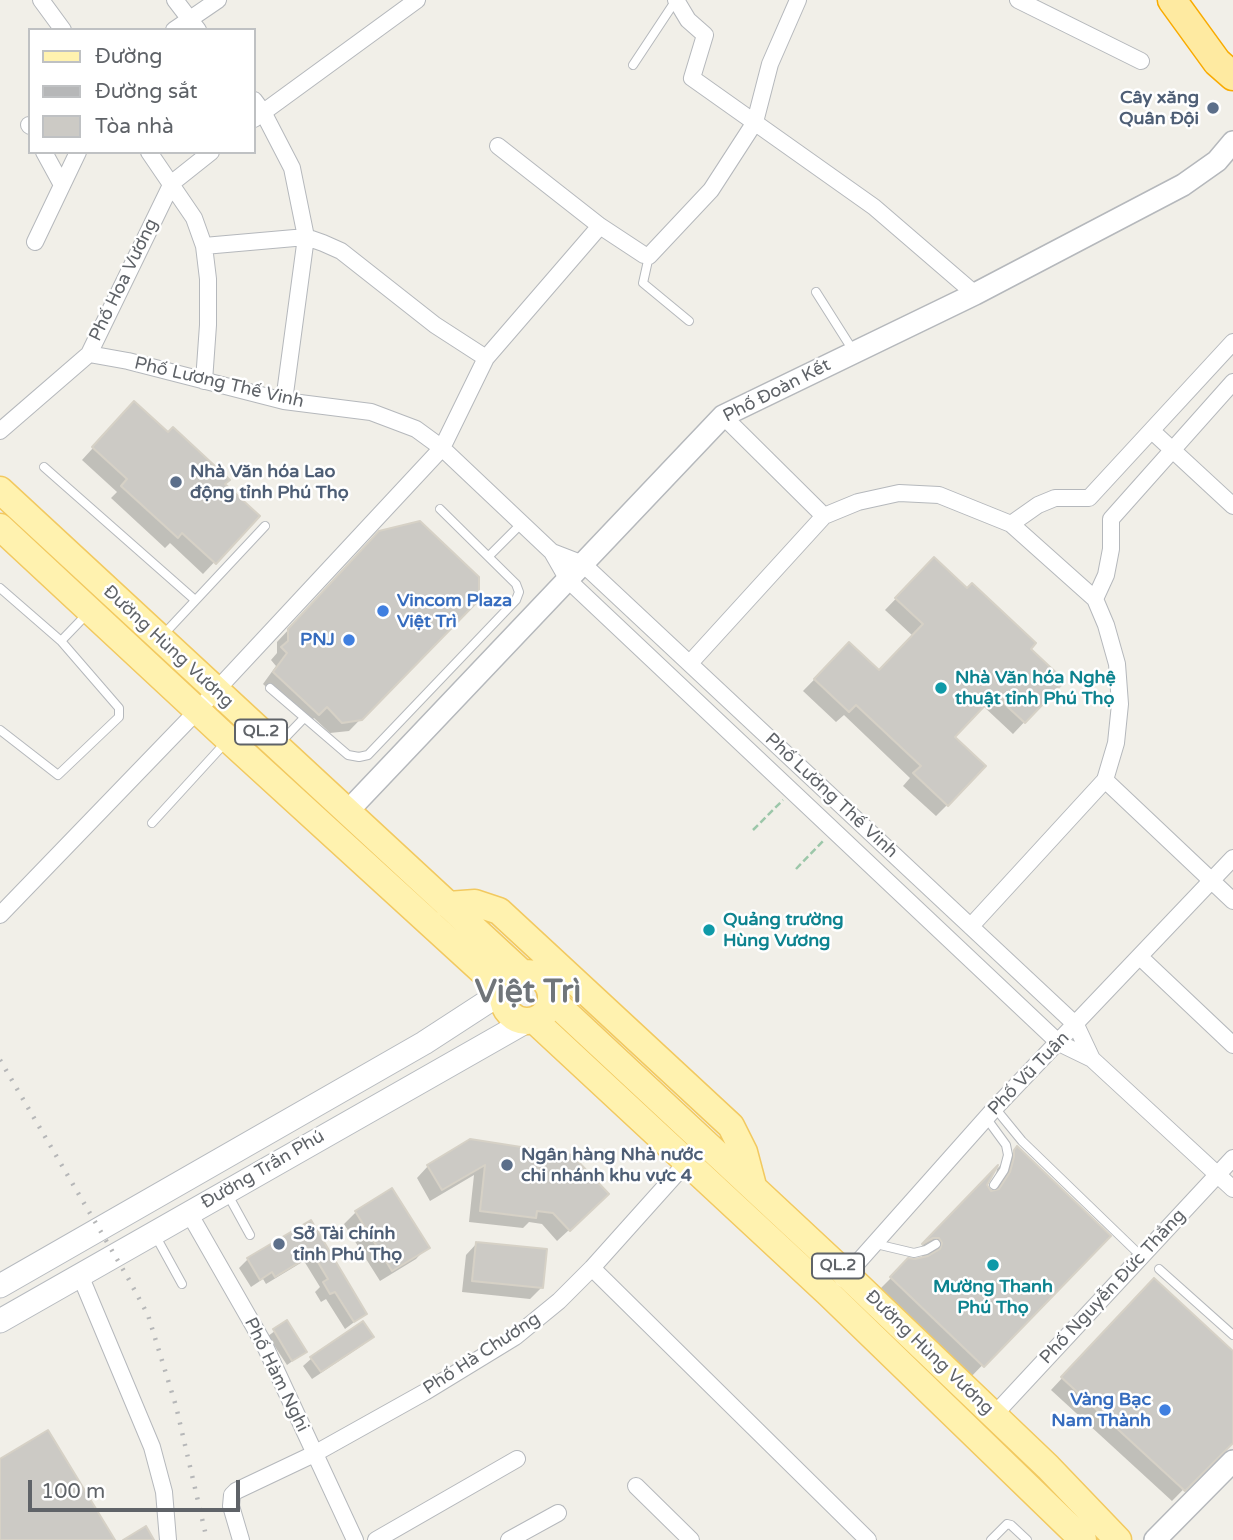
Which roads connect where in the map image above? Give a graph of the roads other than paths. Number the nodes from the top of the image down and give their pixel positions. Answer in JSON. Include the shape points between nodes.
{"nodes":[{"id":1,"x":41,"y":0,"type":"edge"},
{"id":2,"x":175,"y":0,"type":"edge"},
{"id":3,"x":218,"y":0,"type":"edge"},
{"id":4,"x":417,"y":0,"type":"edge"},
{"id":5,"x":676,"y":0,"type":"edge"},
{"id":6,"x":798,"y":0,"type":"edge"},
{"id":7,"x":1018,"y":0,"type":"edge"},
{"id":8,"x":1172,"y":0,"type":"edge"},
{"id":9,"x":194,"y":25,"type":"edge"},
{"id":10,"x":62,"y":28,"type":"edge"},
{"id":11,"x":1141,"y":61,"type":"dead end"},
{"id":12,"x":634,"y":65,"type":"dead end"},
{"id":13,"x":1233,"y":76,"type":"edge"},
{"id":14,"x":257,"y":110,"type":"edge"},
{"id":15,"x":755,"y":122,"type":"junction"},
{"id":16,"x":1233,"y":142,"type":"edge"},
{"id":17,"x":498,"y":146,"type":"dead end"},
{"id":18,"x":45,"y":154,"type":"edge"},
{"id":19,"x":77,"y":154,"type":"edge"},
{"id":20,"x":150,"y":154,"type":"edge"},
{"id":21,"x":208,"y":154,"type":"edge"},
{"id":22,"x":172,"y":183,"type":"junction"},
{"id":23,"x":62,"y":185,"type":"junction"},
{"id":24,"x":600,"y":226,"type":"junction"},
{"id":25,"x":306,"y":237,"type":"junction"},
{"id":26,"x":35,"y":242,"type":"dead end"},
{"id":27,"x":204,"y":246,"type":"junction"},
{"id":28,"x":649,"y":256,"type":"junction"},
{"id":29,"x":816,"y":292,"type":"dead end"},
{"id":30,"x":975,"y":294,"type":"junction"},
{"id":31,"x":689,"y":321,"type":"dead end"},
{"id":32,"x":1233,"y":342,"type":"edge"},
{"id":33,"x":854,"y":352,"type":"junction"},
{"id":34,"x":89,"y":354,"type":"junction"},
{"id":35,"x":486,"y":358,"type":"junction"},
{"id":36,"x":204,"y":380,"type":"junction"},
{"id":37,"x":1233,"y":382,"type":"edge"},
{"id":38,"x":284,"y":401,"type":"junction"},
{"id":39,"x":723,"y":416,"type":"junction"},
{"id":40,"x":0,"y":431,"type":"edge"},
{"id":41,"x":1152,"y":431,"type":"junction"},
{"id":42,"x":442,"y":448,"type":"junction"},
{"id":43,"x":1171,"y":449,"type":"junction"},
{"id":44,"x":44,"y":467,"type":"dead end"},
{"id":45,"x":0,"y":490,"type":"edge"},
{"id":46,"x":1089,"y":498,"type":"junction"},
{"id":47,"x":1233,"y":506,"type":"edge"},
{"id":48,"x":440,"y":509,"type":"dead end"},
{"id":49,"x":824,"y":516,"type":"junction"},
{"id":50,"x":1111,"y":519,"type":"junction"},
{"id":51,"x":522,"y":523,"type":"junction"},
{"id":52,"x":1011,"y":524,"type":"junction"},
{"id":53,"x":265,"y":526,"type":"dead end"},
{"id":54,"x":0,"y":527,"type":"edge"},
{"id":55,"x":552,"y":552,"type":"junction"},
{"id":56,"x":489,"y":555,"type":"junction"},
{"id":57,"x":583,"y":564,"type":"junction"},
{"id":58,"x":568,"y":580,"type":"junction"},
{"id":59,"x":0,"y":588,"type":"edge"},
{"id":60,"x":1095,"y":598,"type":"junction"},
{"id":61,"x":195,"y":600,"type":"junction"},
{"id":62,"x":90,"y":611,"type":"junction"},
{"id":63,"x":159,"y":639,"type":"junction"},
{"id":64,"x":61,"y":640,"type":"junction"},
{"id":65,"x":690,"y":663,"type":"junction"},
{"id":66,"x":270,"y":688,"type":"dead end"},
{"id":67,"x":216,"y":691,"type":"junction"},
{"id":68,"x":197,"y":710,"type":"junction"},
{"id":69,"x":304,"y":718,"type":"junction"},
{"id":70,"x":0,"y":730,"type":"edge"},
{"id":71,"x":228,"y":739,"type":"junction"},
{"id":72,"x":276,"y":747,"type":"junction"},
{"id":73,"x":1105,"y":780,"type":"junction"},
{"id":74,"x":830,"y":795,"type":"junction"},
{"id":75,"x":347,"y":812,"type":"junction"},
{"id":76,"x":814,"y":812,"type":"junction"},
{"id":77,"x":152,"y":823,"type":"dead end"},
{"id":78,"x":1233,"y":858,"type":"edge"},
{"id":79,"x":1211,"y":881,"type":"junction"},
{"id":80,"x":1233,"y":901,"type":"edge"},
{"id":81,"x":448,"y":905,"type":"junction"},
{"id":82,"x":0,"y":915,"type":"edge"},
{"id":83,"x":971,"y":926,"type":"junction"},
{"id":84,"x":1140,"y":957,"type":"junction"},
{"id":85,"x":513,"y":982,"type":"junction"},
{"id":86,"x":551,"y":999,"type":"junction"},
{"id":87,"x":531,"y":1020,"type":"junction"},
{"id":88,"x":1076,"y":1025,"type":"junction"},
{"id":89,"x":1059,"y":1042,"type":"junction"},
{"id":90,"x":1233,"y":1045,"type":"edge"},
{"id":91,"x":1092,"y":1059,"type":"junction"},
{"id":92,"x":991,"y":1114,"type":"junction"},
{"id":93,"x":1233,"y":1158,"type":"edge"},
{"id":94,"x":687,"y":1162,"type":"junction"},
{"id":95,"x":1218,"y":1174,"type":"junction"},
{"id":96,"x":994,"y":1185,"type":"dead end"},
{"id":97,"x":752,"y":1186,"type":"junction"},
{"id":98,"x":1233,"y":1189,"type":"edge"},
{"id":99,"x":226,"y":1192,"type":"junction"},
{"id":100,"x":189,"y":1213,"type":"junction"},
{"id":101,"x":154,"y":1233,"type":"junction"},
{"id":102,"x":250,"y":1235,"type":"dead end"},
{"id":103,"x":876,"y":1244,"type":"junction"},
{"id":104,"x":936,"y":1244,"type":"dead end"},
{"id":105,"x":1141,"y":1256,"type":"junction"},
{"id":106,"x":592,"y":1268,"type":"junction"},
{"id":107,"x":1159,"y":1269,"type":"dead end"},
{"id":108,"x":80,"y":1275,"type":"junction"},
{"id":109,"x":847,"y":1275,"type":"junction"},
{"id":110,"x":182,"y":1284,"type":"dead end"},
{"id":111,"x":0,"y":1286,"type":"edge"},
{"id":112,"x":829,"y":1294,"type":"junction"},
{"id":113,"x":0,"y":1321,"type":"edge"},
{"id":114,"x":1233,"y":1335,"type":"edge"},
{"id":115,"x":994,"y":1415,"type":"junction"},
{"id":116,"x":314,"y":1454,"type":"junction"},
{"id":117,"x":517,"y":1459,"type":"dead end"},
{"id":118,"x":1231,"y":1468,"type":"edge"},
{"id":119,"x":636,"y":1486,"type":"dead end"},
{"id":120,"x":558,"y":1513,"type":"dead end"},
{"id":121,"x":1075,"y":1537,"type":"edge"},
{"id":122,"x":168,"y":1540,"type":"edge"},
{"id":123,"x":241,"y":1540,"type":"edge"},
{"id":124,"x":355,"y":1540,"type":"edge"},
{"id":125,"x":376,"y":1540,"type":"edge"},
{"id":126,"x":509,"y":1540,"type":"edge"},
{"id":127,"x":691,"y":1540,"type":"edge"},
{"id":128,"x":868,"y":1540,"type":"edge"},
{"id":129,"x":992,"y":1540,"type":"edge"},
{"id":130,"x":1027,"y":1540,"type":"edge"},
{"id":131,"x":1118,"y":1540,"type":"edge"},
{"id":132,"x":1155,"y":1540,"type":"edge"}],
"edges":[{"from":1,"to":10,"type":"street"},
{"from":2,"to":9,"type":"street"},
{"from":3,"to":9,"type":"street"},
{"from":4,"to":14,"type":"street"},
{"from":5,"to":12,"type":"lane"},
{"from":5,"to":15,"type":"street","via":[[688,20],[705,35],[692,78]]},
{"from":6,"to":15,"type":"street","via":[[770,64]]},
{"from":7,"to":11,"type":"street"},
{"from":8,"to":13,"type":"highway","via":[[1217,62]]},
{"from":14,"to":25,"type":"street","via":[[292,169]]},
{"from":15,"to":28,"type":"street","via":[[711,190]]},
{"from":15,"to":30,"type":"street","via":[[874,207]]},
{"from":16,"to":30,"type":"street","name":"Phố Đoàn Kết","via":[[1183,185]]},
{"from":17,"to":24,"type":"street"},
{"from":18,"to":23,"type":"street"},
{"from":19,"to":23,"type":"street"},
{"from":20,"to":22,"type":"street"},
{"from":21,"to":22,"type":"street","name":"Phố Hoa Vương"},
{"from":22,"to":27,"type":"street","via":[[194,218]]},
{"from":22,"to":34,"type":"street","name":"Phố Hoa Vương"},
{"from":23,"to":26,"type":"street"},
{"from":24,"to":28,"type":"street"},
{"from":24,"to":35,"type":"street"},
{"from":25,"to":27,"type":"street"},
{"from":25,"to":35,"type":"street","via":[[341,251],[435,325]]},
{"from":25,"to":38,"type":"street"},
{"from":27,"to":36,"type":"street","via":[[208,325]]},
{"from":28,"to":31,"type":"lane","via":[[643,283]]},
{"from":29,"to":33,"type":"lane"},
{"from":30,"to":33,"type":"street","name":"Phố Đoàn Kết"},
{"from":32,"to":41,"type":"street"},
{"from":33,"to":39,"type":"street","name":"Phố Đoàn Kết"},
{"from":34,"to":36,"type":"street","name":"Phố Lương Thế Vinh"},
{"from":34,"to":40,"type":"street","name":"Phố Hoa Vương"},
{"from":35,"to":42,"type":"street"},
{"from":36,"to":38,"type":"street","name":"Phố Lương Thế Vinh"},
{"from":37,"to":43,"type":"street"},
{"from":38,"to":42,"type":"street","name":"Phố Lương Thế Vinh","via":[[372,412],[416,429]]},
{"from":39,"to":49,"type":"street"},
{"from":39,"to":57,"type":"street","name":"Phố Đoàn Kết"},
{"from":41,"to":43,"type":"street"},
{"from":41,"to":46,"type":"street"},
{"from":42,"to":51,"type":"street","name":"Phố Lương Thế Vinh"},
{"from":42,"to":67,"type":"street"},
{"from":43,"to":47,"type":"street"},
{"from":43,"to":50,"type":"street"},
{"from":44,"to":61,"type":"lane"},
{"from":45,"to":63,"type":"main road","name":"Đường Hùng Vương","number":"QL.2"},
{"from":46,"to":50,"type":"street"},
{"from":46,"to":52,"type":"street","via":[[1055,498]]},
{"from":48,"to":56,"type":"lane"},
{"from":49,"to":52,"type":"street","via":[[899,493],[939,495]]},
{"from":49,"to":65,"type":"street"},
{"from":50,"to":60,"type":"street","via":[[1106,575]]},
{"from":51,"to":55,"type":"street","name":"Phố Lương Thế Vinh"},
{"from":51,"to":56,"type":"lane"},
{"from":52,"to":60,"type":"street"},
{"from":53,"to":61,"type":"lane"},
{"from":54,"to":62,"type":"main road","name":"Đường Hùng Vương","number":"QL.2"},
{"from":55,"to":57,"type":"street","name":"Phố Lương Thế Vinh"},
{"from":55,"to":58,"type":"street","name":"Phố Lương Thế Vinh"},
{"from":56,"to":69,"type":"lane","via":[[516,584],[516,600],[368,755],[348,755]]},
{"from":57,"to":58,"type":"street","name":"Phố Đoàn Kết"},
{"from":57,"to":65,"type":"street","name":"Phố Lương Thế Vinh"},
{"from":58,"to":75,"type":"street","name":"Phố Đoàn Kết"},
{"from":58,"to":76,"type":"street","name":"Phố Lương Thế Vinh"},
{"from":59,"to":64,"type":"lane"},
{"from":60,"to":73,"type":"street","via":[[1117,664],[1119,691],[1116,743]]},
{"from":61,"to":63,"type":"lane"},
{"from":62,"to":64,"type":"lane"},
{"from":62,"to":68,"type":"main road","name":"Đường Hùng Vương","number":"QL.2"},
{"from":63,"to":67,"type":"main road","name":"Đường Hùng Vương","number":"QL.2"},
{"from":64,"to":70,"type":"lane","via":[[119,708],[119,718],[58,775]]},
{"from":65,"to":74,"type":"street","name":"Phố Lương Thế Vinh"},
{"from":66,"to":69,"type":"lane"},
{"from":67,"to":68,"type":"street"},
{"from":67,"to":72,"type":"main road","name":"Đường Hùng Vương","number":"QL.2"},
{"from":68,"to":71,"type":"main road","name":"Đường Hùng Vương","number":"QL.2"},
{"from":68,"to":82,"type":"street"},
{"from":69,"to":72,"type":"lane"},
{"from":71,"to":77,"type":"lane"},
{"from":71,"to":85,"type":"main road","name":"Đường Hùng Vương","number":"QL.2"},
{"from":72,"to":75,"type":"main road","name":"Đường Hùng Vương","number":"QL.2"},
{"from":73,"to":79,"type":"street"},
{"from":73,"to":83,"type":"street"},
{"from":74,"to":76,"type":"street"},
{"from":74,"to":83,"type":"street","name":"Phố Lương Thế Vinh"},
{"from":75,"to":81,"type":"main road","name":"Đường Hùng Vương","number":"QL.2"},
{"from":76,"to":89,"type":"street","name":"Phố Lương Thế Vinh"},
{"from":78,"to":79,"type":"street","name":"Phố Vũ Tuân"},
{"from":79,"to":80,"type":"street"},
{"from":79,"to":84,"type":"street","name":"Phố Vũ Tuân"},
{"from":81,"to":85,"type":"main road","name":"Đường Hùng Vương","number":"QL.2"},
{"from":81,"to":97,"type":"main road","via":[[475,903],[499,911],[731,1126],[744,1152]]},
{"from":83,"to":88,"type":"street","name":"Phố Lương Thế Vinh"},
{"from":84,"to":88,"type":"street","name":"Phố Vũ Tuân"},
{"from":84,"to":90,"type":"street"},
{"from":85,"to":86,"type":"main road","number":"QL.2","via":[[533,974],[550,988]]},
{"from":85,"to":87,"type":"main road","number":"QL.2","via":[[504,1003],[508,1012]]},
{"from":85,"to":111,"type":"main road","name":"Đường Trần Phú","via":[[424,1043]]},
{"from":86,"to":87,"type":"main road","via":[[546,1012]]},
{"from":86,"to":97,"type":"main road","name":"Đường Hùng Vương","number":"QL.2"},
{"from":87,"to":94,"type":"main road","name":"Đường Hùng Vương","number":"QL.2"},
{"from":87,"to":99,"type":"main road","name":"Đường Trần Phú"},
{"from":88,"to":89,"type":"street","name":"Phố Vũ Tuân"},
{"from":88,"to":91,"type":"street","name":"Phố Lương Thế Vinh"},
{"from":89,"to":91,"type":"street","name":"Phố Lương Thế Vinh"},
{"from":89,"to":92,"type":"street","name":"Phố Vũ Tuân"},
{"from":91,"to":95,"type":"street","name":"Phố Lương Thế Vinh"},
{"from":92,"to":96,"type":"lane","via":[[1008,1155]]},
{"from":92,"to":103,"type":"street","name":"Phố Vũ Tuân"},
{"from":92,"to":105,"type":"lane"},
{"from":93,"to":95,"type":"street","name":"Phố Nguyễn Đức Thắng"},
{"from":94,"to":106,"type":"street","name":"Phố Hà Chương"},
{"from":94,"to":112,"type":"main road","name":"Đường Hùng Vương","number":"QL.2"},
{"from":95,"to":98,"type":"street","name":"Phố Lương Thế Vinh"},
{"from":95,"to":105,"type":"street","name":"Phố Nguyễn Đức Thắng"},
{"from":97,"to":109,"type":"main road","name":"Đường Hùng Vương","number":"QL.2"},
{"from":99,"to":100,"type":"main road","name":"Đường Trần Phú"},
{"from":99,"to":102,"type":"lane"},
{"from":100,"to":101,"type":"main road","name":"Đường Trần Phú"},
{"from":100,"to":116,"type":"street","name":"Phố Hàm Nghi","via":[[264,1344]]},
{"from":101,"to":108,"type":"main road","name":"Đường Trần Phú"},
{"from":101,"to":110,"type":"lane"},
{"from":103,"to":104,"type":"lane","via":[[914,1252]]},
{"from":103,"to":109,"type":"street","name":"Phố Vũ Tuân"},
{"from":105,"to":115,"type":"street","name":"Phố Nguyễn Đức Thắng"},
{"from":106,"to":116,"type":"street","name":"Phố Hà Chương","via":[[515,1337]]},
{"from":106,"to":128,"type":"street"},
{"from":107,"to":114,"type":"lane"},
{"from":108,"to":113,"type":"main road","name":"Đường Trần Phú"},
{"from":108,"to":122,"type":"street","via":[[152,1447],[164,1492]]},
{"from":109,"to":112,"type":"street","name":"Phố Vũ Tuân"},
{"from":109,"to":115,"type":"main road","name":"Đường Hùng Vương","number":"QL.2"},
{"from":112,"to":121,"type":"main road","name":"Đường Hùng Vương","number":"QL.2"},
{"from":115,"to":131,"type":"main road","name":"Đường Hùng Vương","number":"QL.2"},
{"from":116,"to":123,"type":"street","name":"Phố Hà Chương","via":[[232,1495]]},
{"from":116,"to":124,"type":"street","name":"Phố Hàm Nghi"},
{"from":117,"to":125,"type":"street"},
{"from":118,"to":132,"type":"street"},
{"from":119,"to":127,"type":"street"},
{"from":120,"to":126,"type":"street"},
{"from":129,"to":130,"type":"lane","via":[[1007,1524]]}]}
